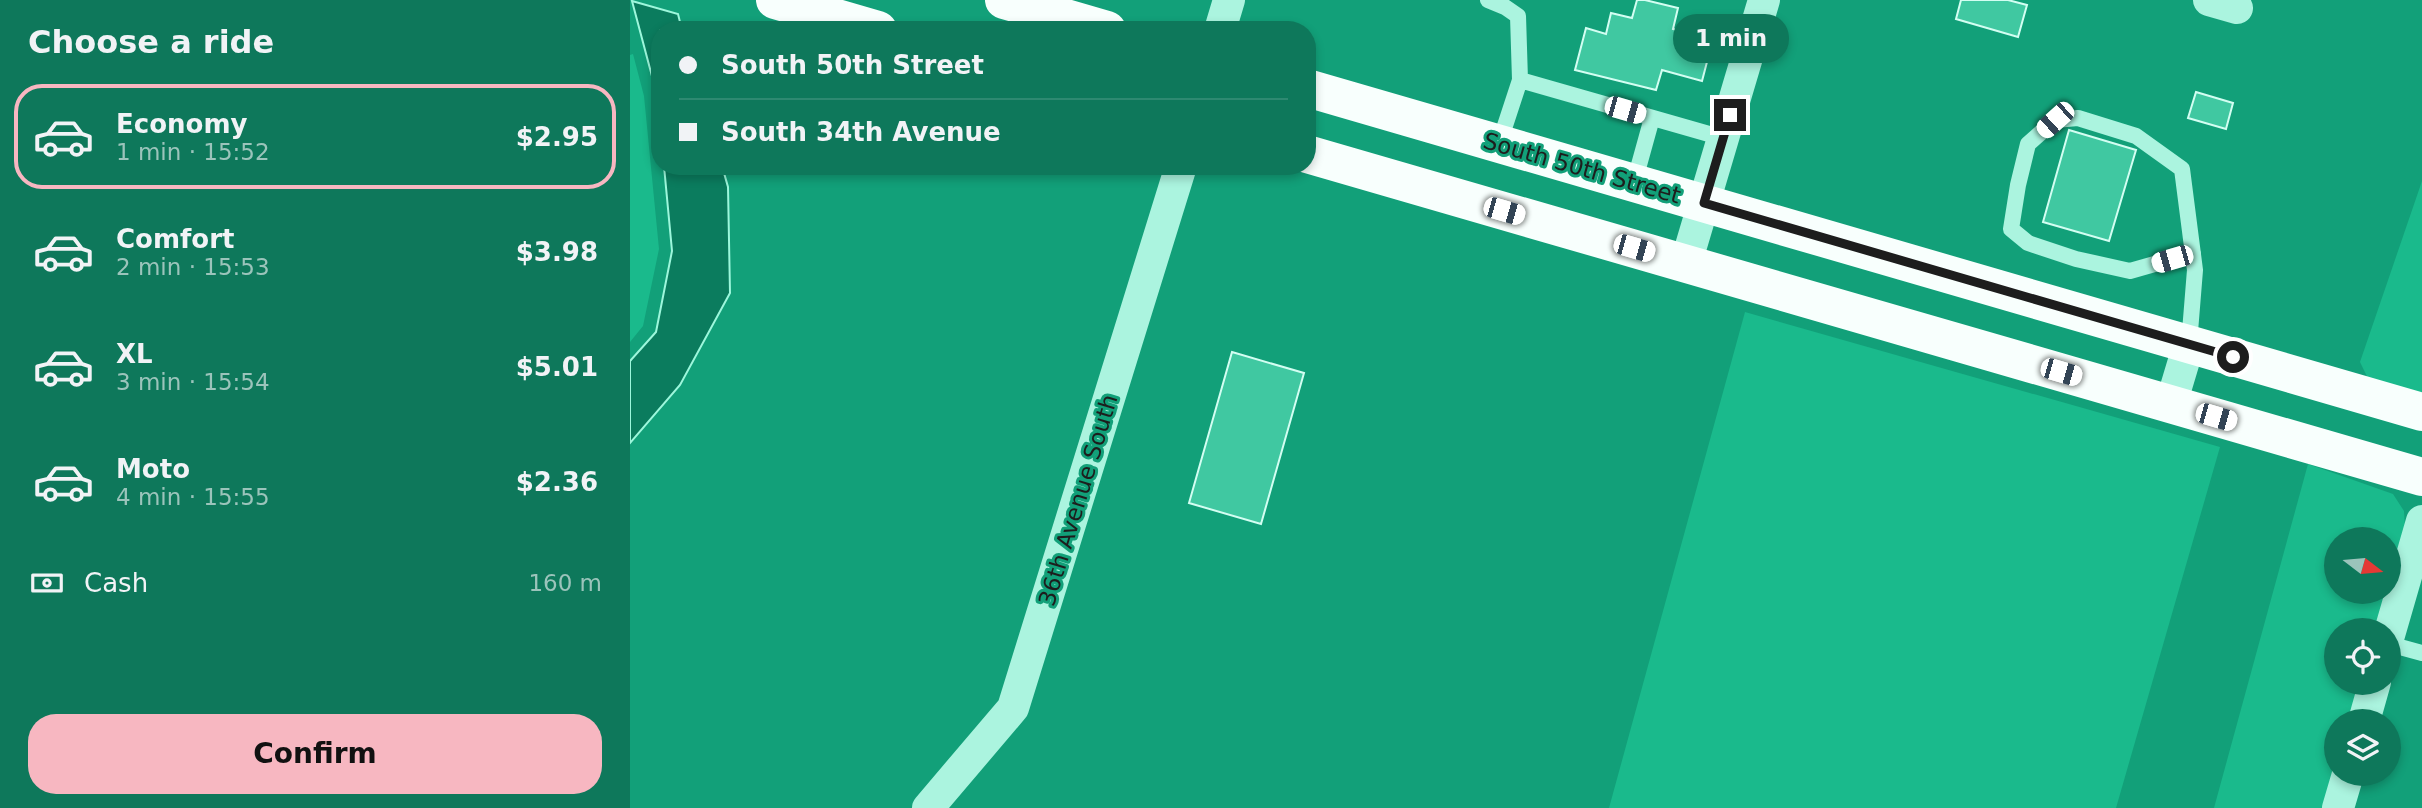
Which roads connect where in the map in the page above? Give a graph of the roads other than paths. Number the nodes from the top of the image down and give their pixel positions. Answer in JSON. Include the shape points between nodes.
{"nodes":[{"id":1,"x":775,"y":0,"type":"edge"},
{"id":2,"x":1004,"y":0,"type":"edge"},
{"id":3,"x":1229,"y":0,"type":"edge"},
{"id":4,"x":1488,"y":0,"type":"edge"},
{"id":5,"x":1764,"y":0,"type":"edge"},
{"id":6,"x":847,"y":21,"type":"edge"},
{"id":7,"x":1076,"y":21,"type":"edge"},
{"id":8,"x":1223,"y":21,"type":"edge"},
{"id":9,"x":1520,"y":80,"type":"junction"},
{"id":10,"x":1316,"y":91,"type":"edge"},
{"id":11,"x":1652,"y":118,"type":"junction"},
{"id":12,"x":1723,"y":138,"type":"junction"},
{"id":13,"x":1499,"y":144,"type":"junction"},
{"id":14,"x":1316,"y":157,"type":"edge"},
{"id":15,"x":1178,"y":175,"type":"edge"},
{"id":16,"x":1634,"y":183,"type":"junction"},
{"id":17,"x":1704,"y":203,"type":"junction"},
{"id":18,"x":2193,"y":253,"type":"junction"},
{"id":19,"x":1686,"y":263,"type":"junction"},
{"id":20,"x":2189,"y":344,"type":"junction"},
{"id":21,"x":2171,"y":404,"type":"junction"},
{"id":22,"x":2422,"y":412,"type":"edge"},
{"id":23,"x":2422,"y":477,"type":"edge"},
{"id":24,"x":2422,"y":521,"type":"edge"},
{"id":25,"x":2394,"y":618,"type":"edge"},
{"id":26,"x":2401,"y":647,"type":"edge"},
{"id":27,"x":2422,"y":653,"type":"edge"},
{"id":28,"x":2344,"y":786,"type":"edge"},
{"id":29,"x":928,"y":808,"type":"edge"},
{"id":30,"x":2338,"y":808,"type":"edge"}],
"edges":[{"from":1,"to":6,"type":"main road"},
{"from":2,"to":7,"type":"main road"},
{"from":3,"to":8,"type":"street"},
{"from":4,"to":9,"type":"lane","via":[[1518,16]]},
{"from":5,"to":12,"type":"street"},
{"from":9,"to":11,"type":"lane"},
{"from":9,"to":13,"type":"lane"},
{"from":10,"to":13,"type":"main road","name":"South 50th Street"},
{"from":11,"to":12,"type":"lane"},
{"from":11,"to":16,"type":"lane"},
{"from":12,"to":17,"type":"street"},
{"from":13,"to":16,"type":"main road","name":"South 50th Street"},
{"from":14,"to":19,"type":"main road"},
{"from":15,"to":29,"type":"street","name":"36th Avenue South","via":[[1013,708]]},
{"from":16,"to":17,"type":"main road","name":"South 50th Street"},
{"from":17,"to":19,"type":"street"},
{"from":17,"to":20,"type":"main road","name":"South 50th Street"},
{"from":18,"to":18,"type":"lane","via":[[2182,169],[2136,136],[2078,118],[2055,120],[2028,144],[2011,229],[2028,243],[2130,271]]},
{"from":18,"to":20,"type":"lane"},
{"from":19,"to":21,"type":"main road"},
{"from":20,"to":21,"type":"street"},
{"from":20,"to":22,"type":"main road","name":"South 50th Street"},
{"from":21,"to":23,"type":"main road"},
{"from":24,"to":25,"type":"street"},
{"from":26,"to":27,"type":"lane"},
{"from":28,"to":30,"type":"street"}]}
